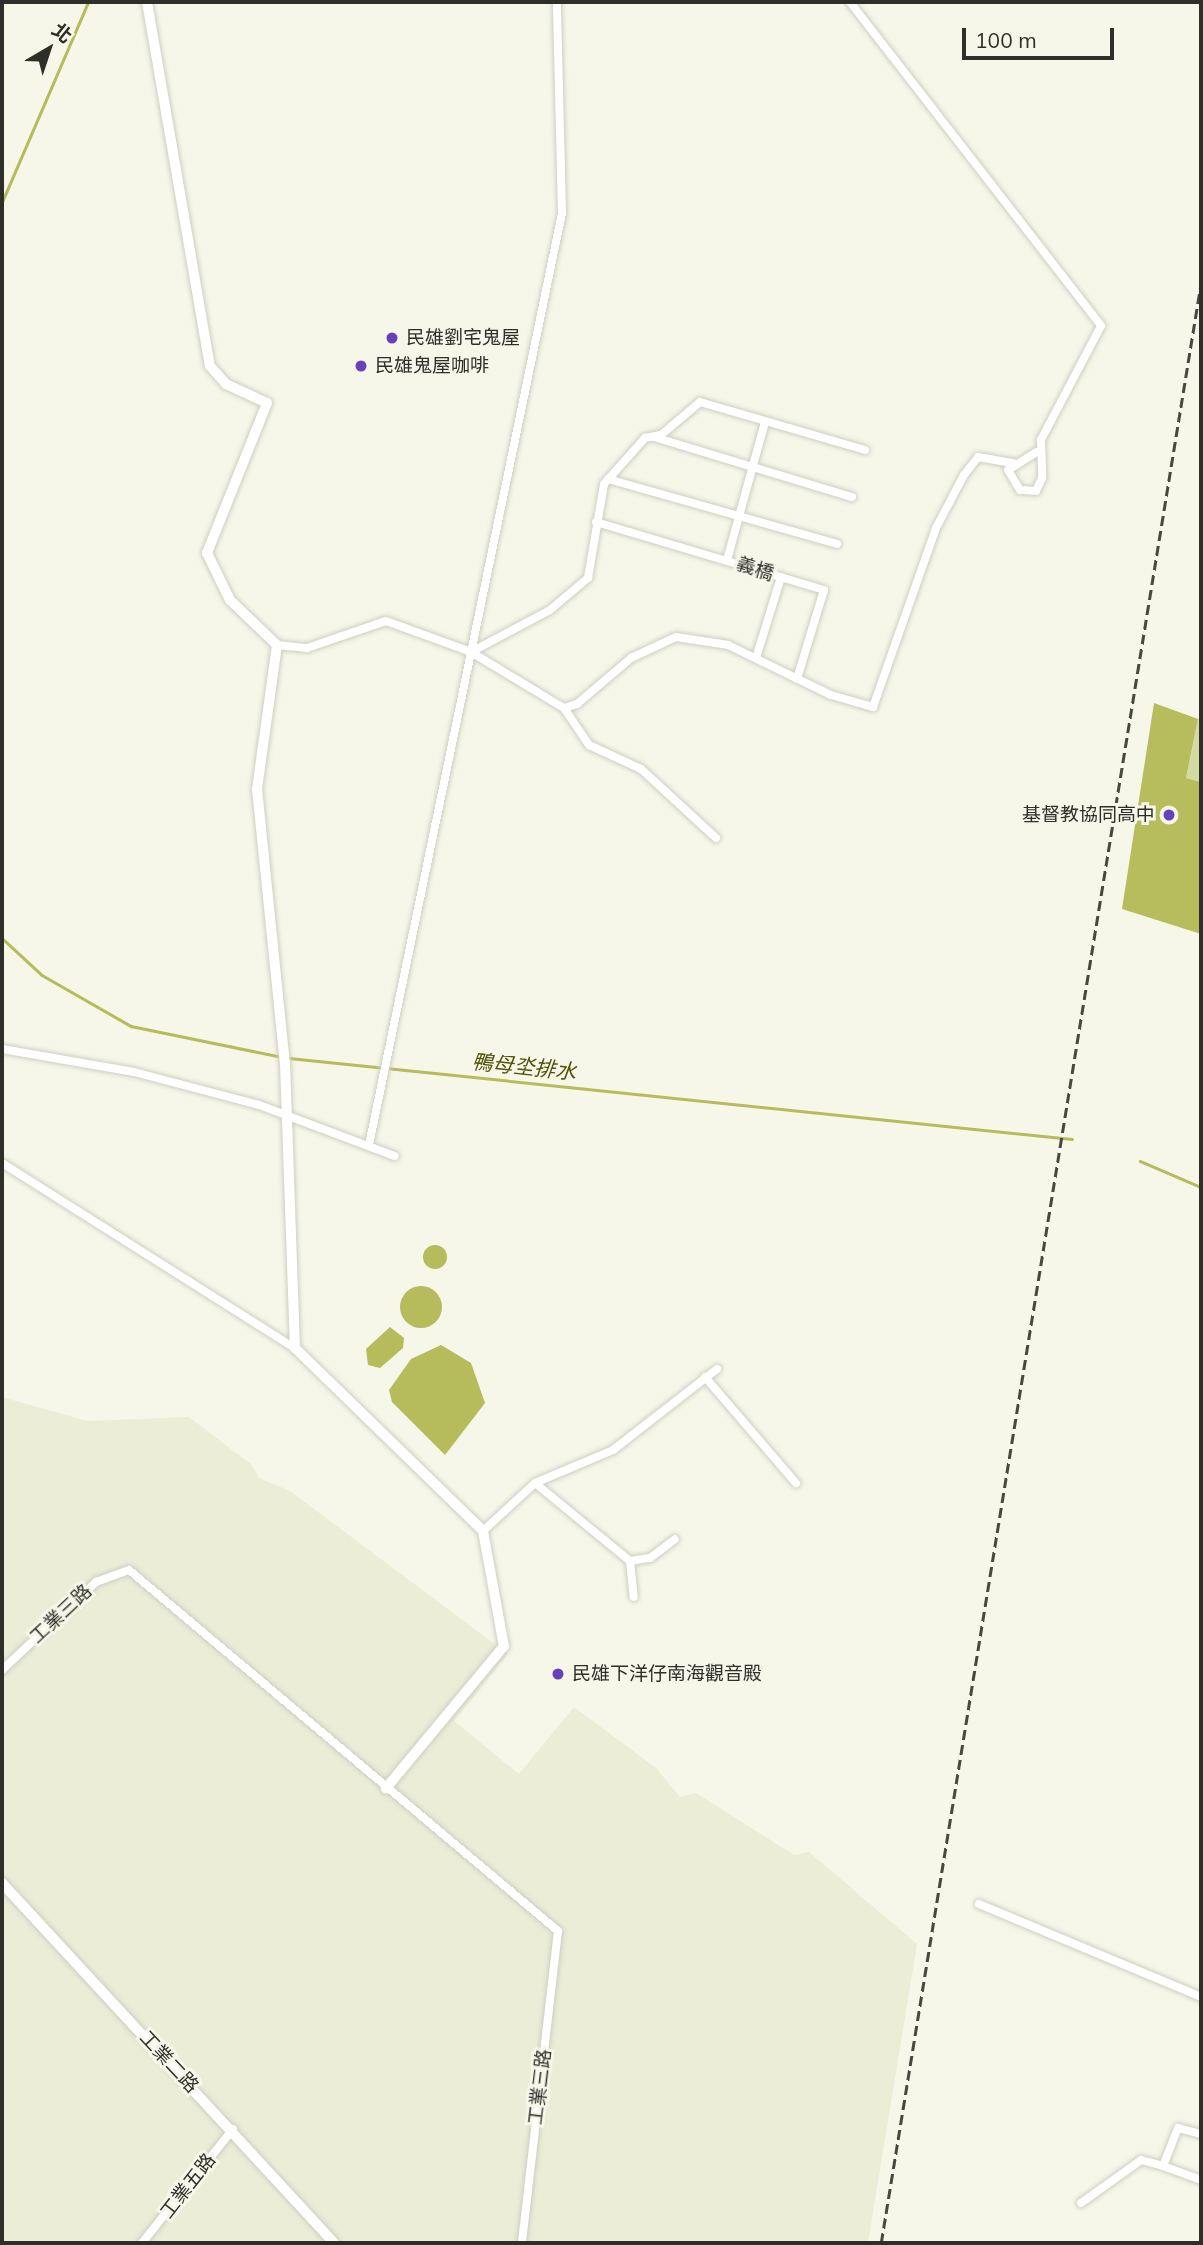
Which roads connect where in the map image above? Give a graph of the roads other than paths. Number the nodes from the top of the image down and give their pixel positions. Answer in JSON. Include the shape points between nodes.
{"nodes":[{"id":1,"x":147,"y":2,"type":"edge"},
{"id":2,"x":557,"y":2,"type":"edge"},
{"id":3,"x":850,"y":2,"type":"edge"},
{"id":4,"x":765,"y":422,"type":"junction"},
{"id":5,"x":652,"y":436,"type":"junction"},
{"id":6,"x":865,"y":450,"type":"dead end"},
{"id":7,"x":1037,"y":452,"type":"junction"},
{"id":8,"x":1013,"y":463,"type":"junction"},
{"id":9,"x":753,"y":468,"type":"junction"},
{"id":10,"x":608,"y":479,"type":"junction"},
{"id":11,"x":852,"y":497,"type":"dead end"},
{"id":12,"x":739,"y":515,"type":"junction"},
{"id":13,"x":596,"y":522,"type":"junction"},
{"id":14,"x":837,"y":544,"type":"dead end"},
{"id":15,"x":727,"y":560,"type":"junction"},
{"id":16,"x":781,"y":577,"type":"junction"},
{"id":17,"x":277,"y":645,"type":"junction"},
{"id":18,"x":471,"y":652,"type":"junction"},
{"id":19,"x":756,"y":658,"type":"junction"},
{"id":20,"x":797,"y":680,"type":"junction"},
{"id":21,"x":564,"y":708,"type":"junction"},
{"id":22,"x":716,"y":838,"type":"dead end"},
{"id":23,"x":2,"y":1049,"type":"edge"},
{"id":24,"x":286,"y":1115,"type":"junction"},
{"id":25,"x":369,"y":1145,"type":"junction"},
{"id":26,"x":395,"y":1156,"type":"dead end"},
{"id":27,"x":2,"y":1163,"type":"edge"},
{"id":28,"x":295,"y":1348,"type":"junction"},
{"id":29,"x":717,"y":1369,"type":"dead end"},
{"id":30,"x":705,"y":1377,"type":"junction"},
{"id":31,"x":535,"y":1483,"type":"junction"},
{"id":32,"x":796,"y":1483,"type":"dead end"},
{"id":33,"x":483,"y":1531,"type":"junction"},
{"id":34,"x":675,"y":1539,"type":"dead end"},
{"id":35,"x":630,"y":1561,"type":"junction"},
{"id":36,"x":634,"y":1597,"type":"dead end"},
{"id":37,"x":2,"y":1670,"type":"edge"},
{"id":38,"x":386,"y":1788,"type":"junction"},
{"id":39,"x":2,"y":1883,"type":"edge"},
{"id":40,"x":979,"y":1904,"type":"dead end"},
{"id":41,"x":1201,"y":1997,"type":"edge"},
{"id":42,"x":233,"y":2129,"type":"junction"},
{"id":43,"x":1201,"y":2134,"type":"edge"},
{"id":44,"x":1163,"y":2166,"type":"junction"},
{"id":45,"x":1201,"y":2180,"type":"edge"},
{"id":46,"x":1081,"y":2203,"type":"dead end"},
{"id":47,"x":142,"y":2243,"type":"edge"},
{"id":48,"x":334,"y":2243,"type":"edge"},
{"id":49,"x":522,"y":2243,"type":"edge"}],
"edges":[{"from":1,"to":17,"type":"street","via":[[210,366],[226,384],[267,403],[207,553],[230,600]]},
{"from":2,"to":18,"type":"street","via":[[562,213]]},
{"from":3,"to":7,"type":"street","via":[[1101,326]]},
{"from":4,"to":5,"type":"street","via":[[700,402]]},
{"from":4,"to":6,"type":"street"},
{"from":4,"to":9,"type":"street"},
{"from":5,"to":9,"type":"street"},
{"from":5,"to":10,"type":"street"},
{"from":7,"to":8,"type":"street"},
{"from":7,"to":8,"type":"street","via":[[1042,478],[1035,491],[1012,485]]},
{"from":8,"to":20,"type":"street","via":[[978,457],[964,475],[936,528],[878,702],[863,705]]},
{"from":9,"to":11,"type":"street"},
{"from":9,"to":12,"type":"street"},
{"from":10,"to":12,"type":"street"},
{"from":10,"to":13,"type":"street"},
{"from":12,"to":14,"type":"street"},
{"from":12,"to":15,"type":"street"},
{"from":13,"to":15,"type":"street","name":"義橋"},
{"from":13,"to":18,"type":"street","via":[[588,578],[575,594]]},
{"from":15,"to":16,"type":"street","name":"義橋"},
{"from":16,"to":19,"type":"street"},
{"from":16,"to":20,"type":"street","name":"義橋","via":[[824,590]]},
{"from":17,"to":18,"type":"street","via":[[307,648],[386,621]]},
{"from":17,"to":24,"type":"street","via":[[257,789],[285,1063]]},
{"from":18,"to":21,"type":"street"},
{"from":18,"to":25,"type":"street"},
{"from":19,"to":20,"type":"street"},
{"from":19,"to":21,"type":"street","via":[[728,645],[676,637],[631,658],[577,704]]},
{"from":21,"to":22,"type":"street","via":[[589,745],[641,769]]},
{"from":23,"to":24,"type":"street","via":[[134,1072]]},
{"from":24,"to":25,"type":"street"},
{"from":24,"to":28,"type":"street"},
{"from":25,"to":26,"type":"street"},
{"from":27,"to":28,"type":"street"},
{"from":28,"to":33,"type":"street"},
{"from":29,"to":30,"type":"street"},
{"from":30,"to":31,"type":"street","via":[[613,1450]]},
{"from":30,"to":32,"type":"street"},
{"from":31,"to":33,"type":"street"},
{"from":31,"to":35,"type":"street"},
{"from":33,"to":38,"type":"street","via":[[504,1646]]},
{"from":34,"to":35,"type":"street","via":[[650,1558]]},
{"from":35,"to":36,"type":"street"},
{"from":37,"to":38,"type":"street","name":"工業三路","via":[[96,1581],[129,1570]]},
{"from":38,"to":49,"type":"street","name":"工業三路","via":[[558,1931]]},
{"from":39,"to":42,"type":"main road","name":"工業二路"},
{"from":40,"to":41,"type":"street"},
{"from":42,"to":47,"type":"street","name":"工業五路"},
{"from":42,"to":48,"type":"main road","name":"工業二路"},
{"from":43,"to":44,"type":"street","via":[[1178,2128]]},
{"from":44,"to":45,"type":"street"},
{"from":44,"to":46,"type":"street","via":[[1141,2160]]}]}
